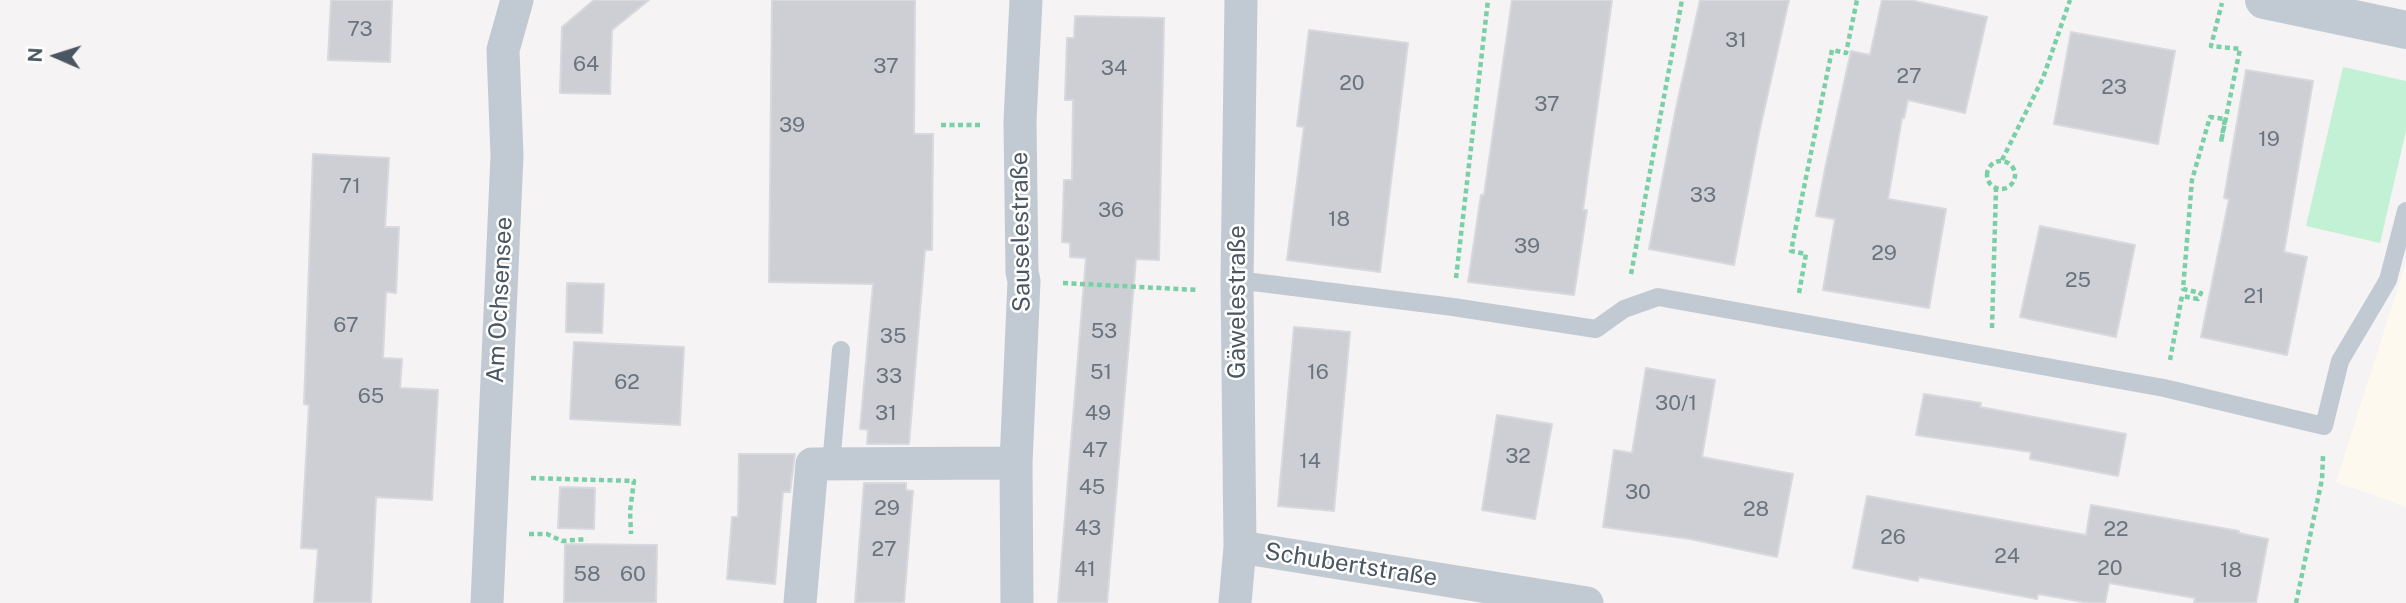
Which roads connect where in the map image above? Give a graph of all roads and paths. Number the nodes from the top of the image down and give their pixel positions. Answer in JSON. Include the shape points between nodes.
{"nodes":[{"id":1,"x":517,"y":0,"type":"edge"},
{"id":2,"x":1026,"y":0,"type":"edge"},
{"id":3,"x":1241,"y":0,"type":"edge"},
{"id":4,"x":1488,"y":0,"type":"edge"},
{"id":5,"x":1682,"y":0,"type":"edge"},
{"id":6,"x":1857,"y":0,"type":"edge"},
{"id":7,"x":2070,"y":0,"type":"edge"},
{"id":8,"x":2222,"y":0,"type":"edge"},
{"id":9,"x":2264,"y":0,"type":"edge"},
{"id":10,"x":2406,"y":30,"type":"edge"},
{"id":11,"x":2002,"y":160,"type":"junction"},
{"id":12,"x":1996,"y":189,"type":"junction"},
{"id":13,"x":2406,"y":211,"type":"edge"},
{"id":14,"x":1024,"y":281,"type":"junction"},
{"id":15,"x":1237,"y":286,"type":"junction"},
{"id":16,"x":1453,"y":307,"type":"junction"},
{"id":17,"x":1624,"y":309,"type":"junction"},
{"id":18,"x":1794,"y":322,"type":"junction"},
{"id":19,"x":841,"y":349,"type":"dead end"},
{"id":20,"x":1991,"y":357,"type":"junction"},
{"id":21,"x":2164,"y":388,"type":"junction"},
{"id":22,"x":2324,"y":426,"type":"junction"},
{"id":23,"x":1016,"y":463,"type":"junction"},
{"id":24,"x":831,"y":464,"type":"junction"},
{"id":25,"x":492,"y":478,"type":"junction"},
{"id":26,"x":489,"y":533,"type":"junction"},
{"id":27,"x":631,"y":534,"type":"dead end"},
{"id":28,"x":587,"y":539,"type":"dead end"},
{"id":29,"x":1240,"y":547,"type":"junction"},
{"id":30,"x":487,"y":603,"type":"edge"},
{"id":31,"x":800,"y":603,"type":"edge"},
{"id":32,"x":1017,"y":603,"type":"edge"},
{"id":33,"x":1235,"y":603,"type":"edge"},
{"id":34,"x":1587,"y":603,"type":"edge"},
{"id":35,"x":2296,"y":603,"type":"edge"}],
"edges":[{"from":1,"to":25,"type":"street","name":"Am Ochsensee","via":[[503,50],[507,156]]},
{"from":2,"to":14,"type":"street","name":"Sauselestraße","via":[[1020,121]]},
{"from":3,"to":15,"type":"street","name":"Gäwelestraße"},
{"from":4,"to":16,"type":"path"},
{"from":5,"to":17,"type":"path"},
{"from":6,"to":18,"type":"path","via":[[1846,53],[1832,50],[1791,251],[1806,254]]},
{"from":7,"to":11,"type":"path","via":[[2043,78]]},
{"from":8,"to":21,"type":"path","via":[[2211,46],[2240,49],[2221,142],[2225,119],[2210,117],[2192,180],[2183,289],[2201,293],[2198,299],[2182,296]]},
{"from":9,"to":10,"type":"street"},
{"from":11,"to":12,"type":"path","via":[[1987,170],[1989,183]]},
{"from":11,"to":12,"type":"path","via":[[2011,164],[2015,178],[2010,186]]},
{"from":12,"to":20,"type":"path"},
{"from":13,"to":22,"type":"lane","via":[[2388,280],[2340,362]]},
{"from":14,"to":15,"type":"path"},
{"from":14,"to":23,"type":"street","name":"Sauselestraße"},
{"from":15,"to":16,"type":"lane"},
{"from":15,"to":29,"type":"street","name":"Gäwelestraße"},
{"from":16,"to":17,"type":"lane","via":[[1596,328]]},
{"from":17,"to":18,"type":"lane","via":[[1658,297]]},
{"from":18,"to":20,"type":"lane"},
{"from":19,"to":24,"type":"lane"},
{"from":20,"to":21,"type":"lane"},
{"from":21,"to":22,"type":"lane"},
{"from":22,"to":35,"type":"path","via":[[2322,479]]},
{"from":23,"to":24,"type":"street"},
{"from":23,"to":32,"type":"street","name":"Sauselestraße"},
{"from":24,"to":31,"type":"street","via":[[812,464]]},
{"from":25,"to":26,"type":"street","name":"Am Ochsensee"},
{"from":25,"to":27,"type":"path","via":[[634,481]]},
{"from":26,"to":28,"type":"path","via":[[547,534],[562,541]]},
{"from":26,"to":30,"type":"street","name":"Am Ochsensee"},
{"from":29,"to":33,"type":"street","name":"Gäwelestraße"},
{"from":29,"to":34,"type":"street","name":"Schubertstraße"}]}
